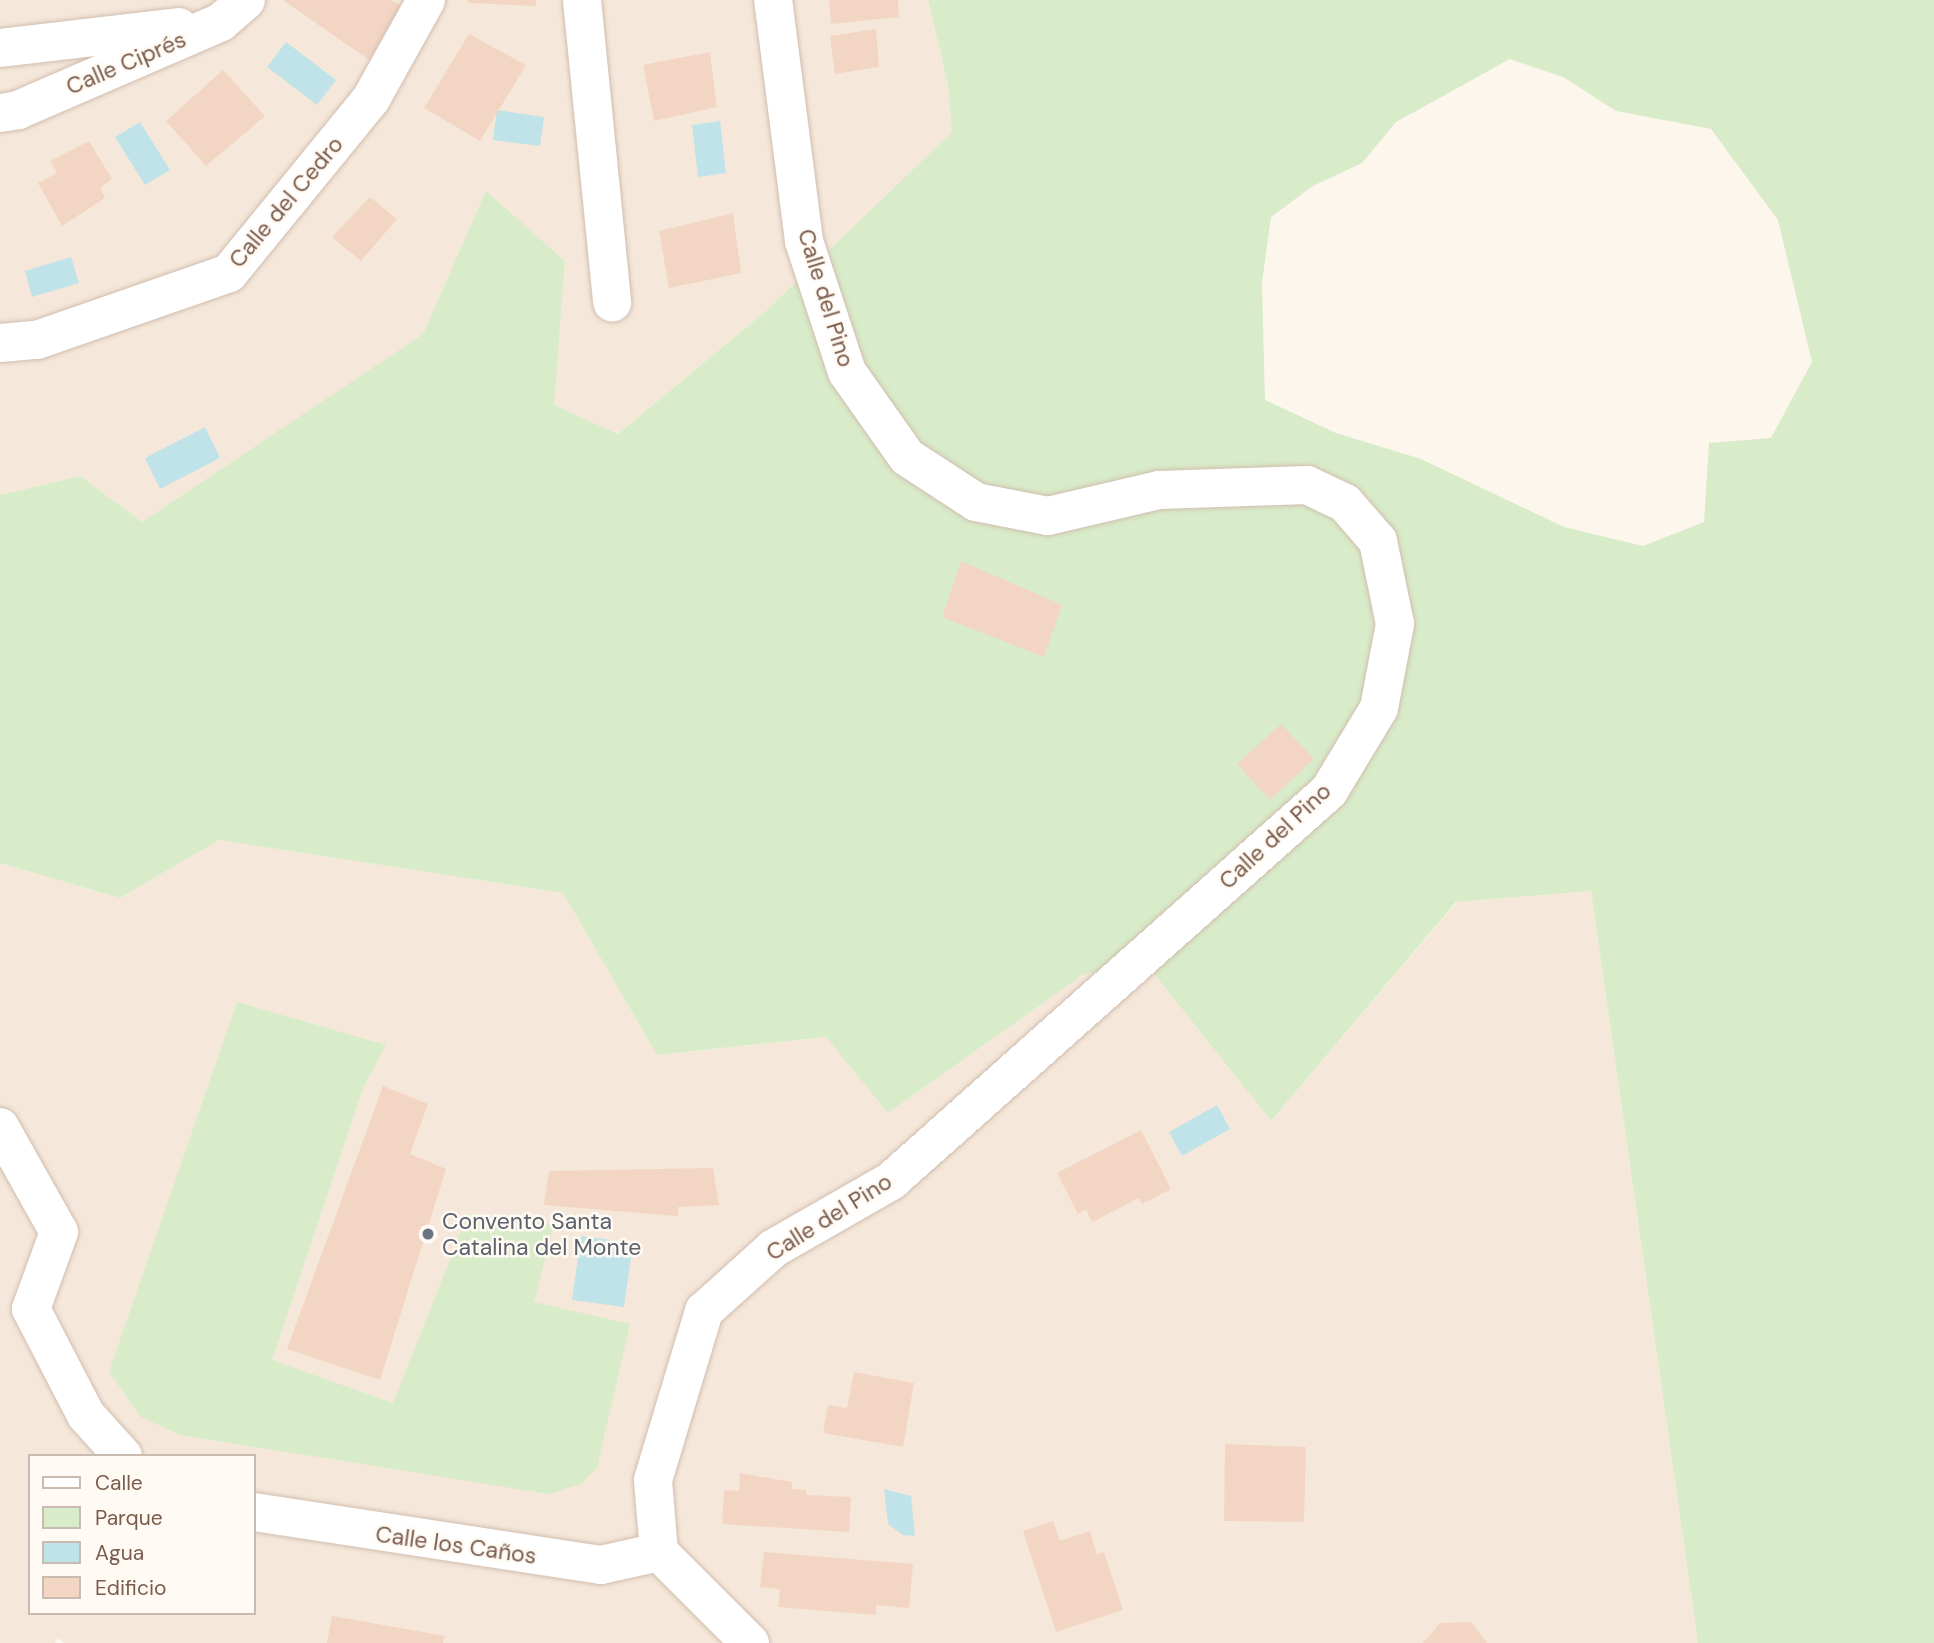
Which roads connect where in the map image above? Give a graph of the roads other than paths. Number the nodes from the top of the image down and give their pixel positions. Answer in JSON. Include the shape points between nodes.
{"nodes":[{"id":1,"x":426,"y":0,"type":"edge"},
{"id":2,"x":582,"y":0,"type":"edge"},
{"id":3,"x":773,"y":0,"type":"edge"},
{"id":4,"x":234,"y":11,"type":"edge"},
{"id":5,"x":0,"y":48,"type":"edge"},
{"id":6,"x":0,"y":113,"type":"edge"},
{"id":7,"x":612,"y":303,"type":"dead end"},
{"id":8,"x":0,"y":343,"type":"edge"},
{"id":9,"x":0,"y":1126,"type":"edge"},
{"id":10,"x":16,"y":1311,"type":"edge"},
{"id":11,"x":121,"y":1454,"type":"edge"},
{"id":12,"x":256,"y":1513,"type":"edge"},
{"id":13,"x":659,"y":1552,"type":"junction"},
{"id":14,"x":750,"y":1643,"type":"edge"}],
"edges":[{"from":1,"to":8,"type":"street","name":"Calle del Cedro","via":[[371,99],[229,273],[37,341]]},
{"from":2,"to":7,"type":"street"},
{"from":3,"to":13,"type":"street","name":"Calle del Pino","via":[[804,241],[847,372],[906,457],[976,502],[1048,516],[1159,490],[1307,485],[1345,503],[1378,541],[1395,624],[1380,708],[1329,791],[891,1181],[774,1248],[704,1311],[653,1480]]},
{"from":4,"to":5,"type":"street"},
{"from":4,"to":6,"type":"street","name":"Calle Ciprés","via":[[18,110]]},
{"from":9,"to":10,"type":"street","via":[[59,1232]]},
{"from":10,"to":11,"type":"street","via":[[86,1415]]},
{"from":12,"to":13,"type":"street","name":"Calle los Caños","via":[[601,1565]]},
{"from":13,"to":14,"type":"street"}]}
